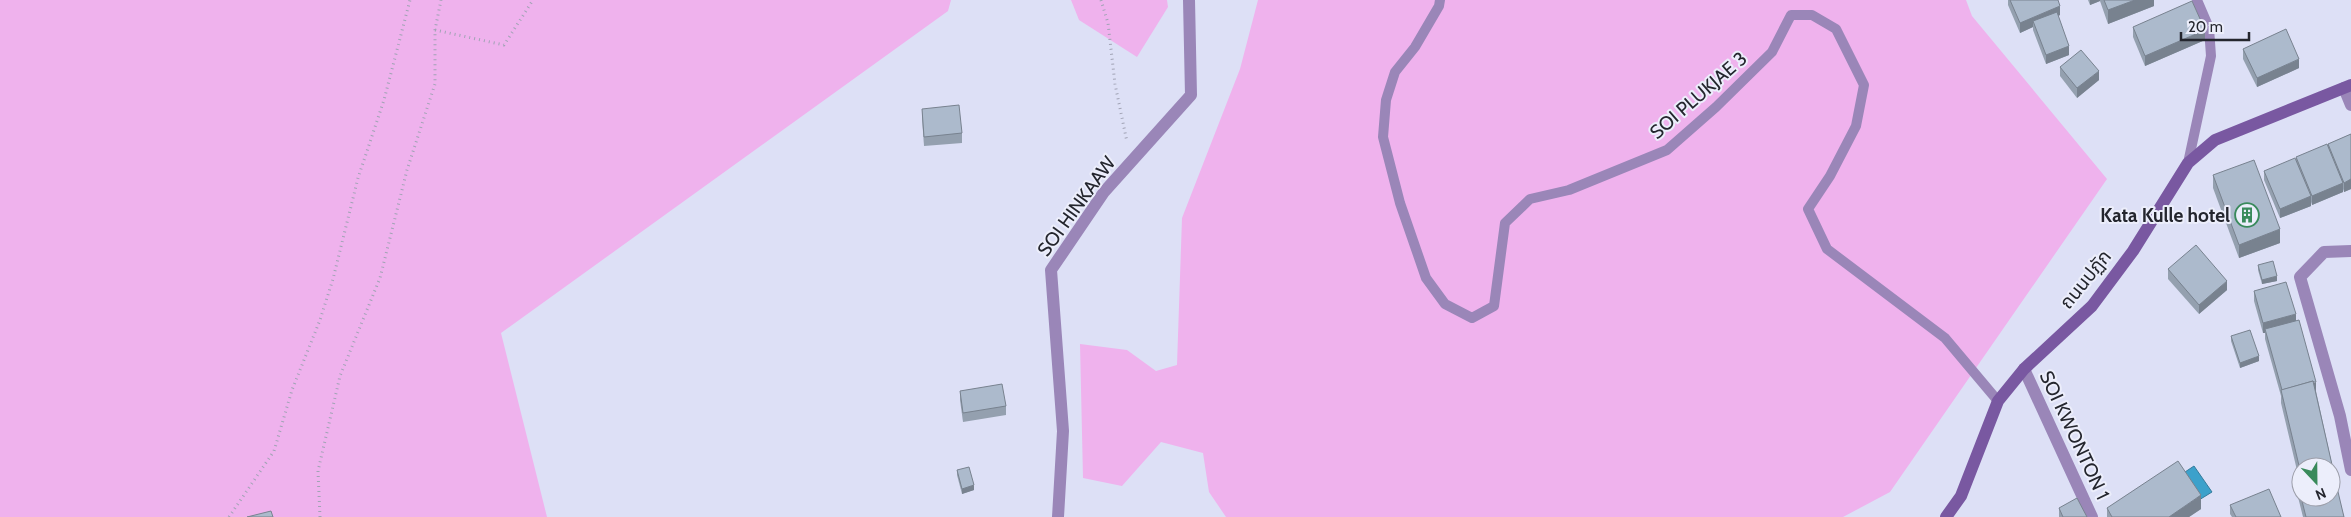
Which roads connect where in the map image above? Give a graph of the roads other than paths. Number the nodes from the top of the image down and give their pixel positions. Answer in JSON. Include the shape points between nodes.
{"nodes":[{"id":1,"x":1189,"y":0,"type":"edge"},
{"id":2,"x":1440,"y":0,"type":"edge"},
{"id":3,"x":2197,"y":0,"type":"edge"},
{"id":4,"x":2348,"y":87,"type":"edge"},
{"id":5,"x":2351,"y":105,"type":"edge"},
{"id":6,"x":2188,"y":164,"type":"junction"},
{"id":7,"x":2351,"y":251,"type":"edge"},
{"id":8,"x":2024,"y":369,"type":"junction"},
{"id":9,"x":1998,"y":401,"type":"junction"},
{"id":10,"x":2345,"y":416,"type":"edge"},
{"id":11,"x":2351,"y":470,"type":"edge"},
{"id":12,"x":1058,"y":517,"type":"edge"},
{"id":13,"x":1946,"y":517,"type":"edge"},
{"id":14,"x":2092,"y":517,"type":"edge"}],
"edges":[{"from":1,"to":12,"type":"street","name":"SOI HINKAAW","via":[[1191,95],[1104,192],[1051,270],[1063,431]]},
{"from":2,"to":9,"type":"lane","name":"SOI PLUKJAE 3","via":[[1415,47],[1395,72],[1386,100],[1383,138],[1400,203],[1426,278],[1445,304],[1472,318],[1494,306],[1505,223],[1530,199],[1569,190],[1667,150],[1772,52],[1791,16],[1812,14],[1836,29],[1864,85],[1856,126],[1830,176],[1808,209],[1827,250],[1946,338]]},
{"from":3,"to":6,"type":"lane","via":[[2209,28],[2211,56]]},
{"from":4,"to":5,"type":"street"},
{"from":4,"to":6,"type":"main road","name":"ถนนปฏัก","via":[[2215,140]]},
{"from":6,"to":8,"type":"main road","name":"ถนนปฏัก","via":[[2133,250],[2092,306]]},
{"from":7,"to":10,"type":"street","via":[[2324,252],[2300,277]]},
{"from":8,"to":9,"type":"main road","name":"ถนนปฏัก"},
{"from":8,"to":14,"type":"street","name":"SOI KWONTON 1"},
{"from":9,"to":13,"type":"main road","name":"ถนนปฏัก","via":[[1961,496]]},
{"from":10,"to":11,"type":"street"}]}
